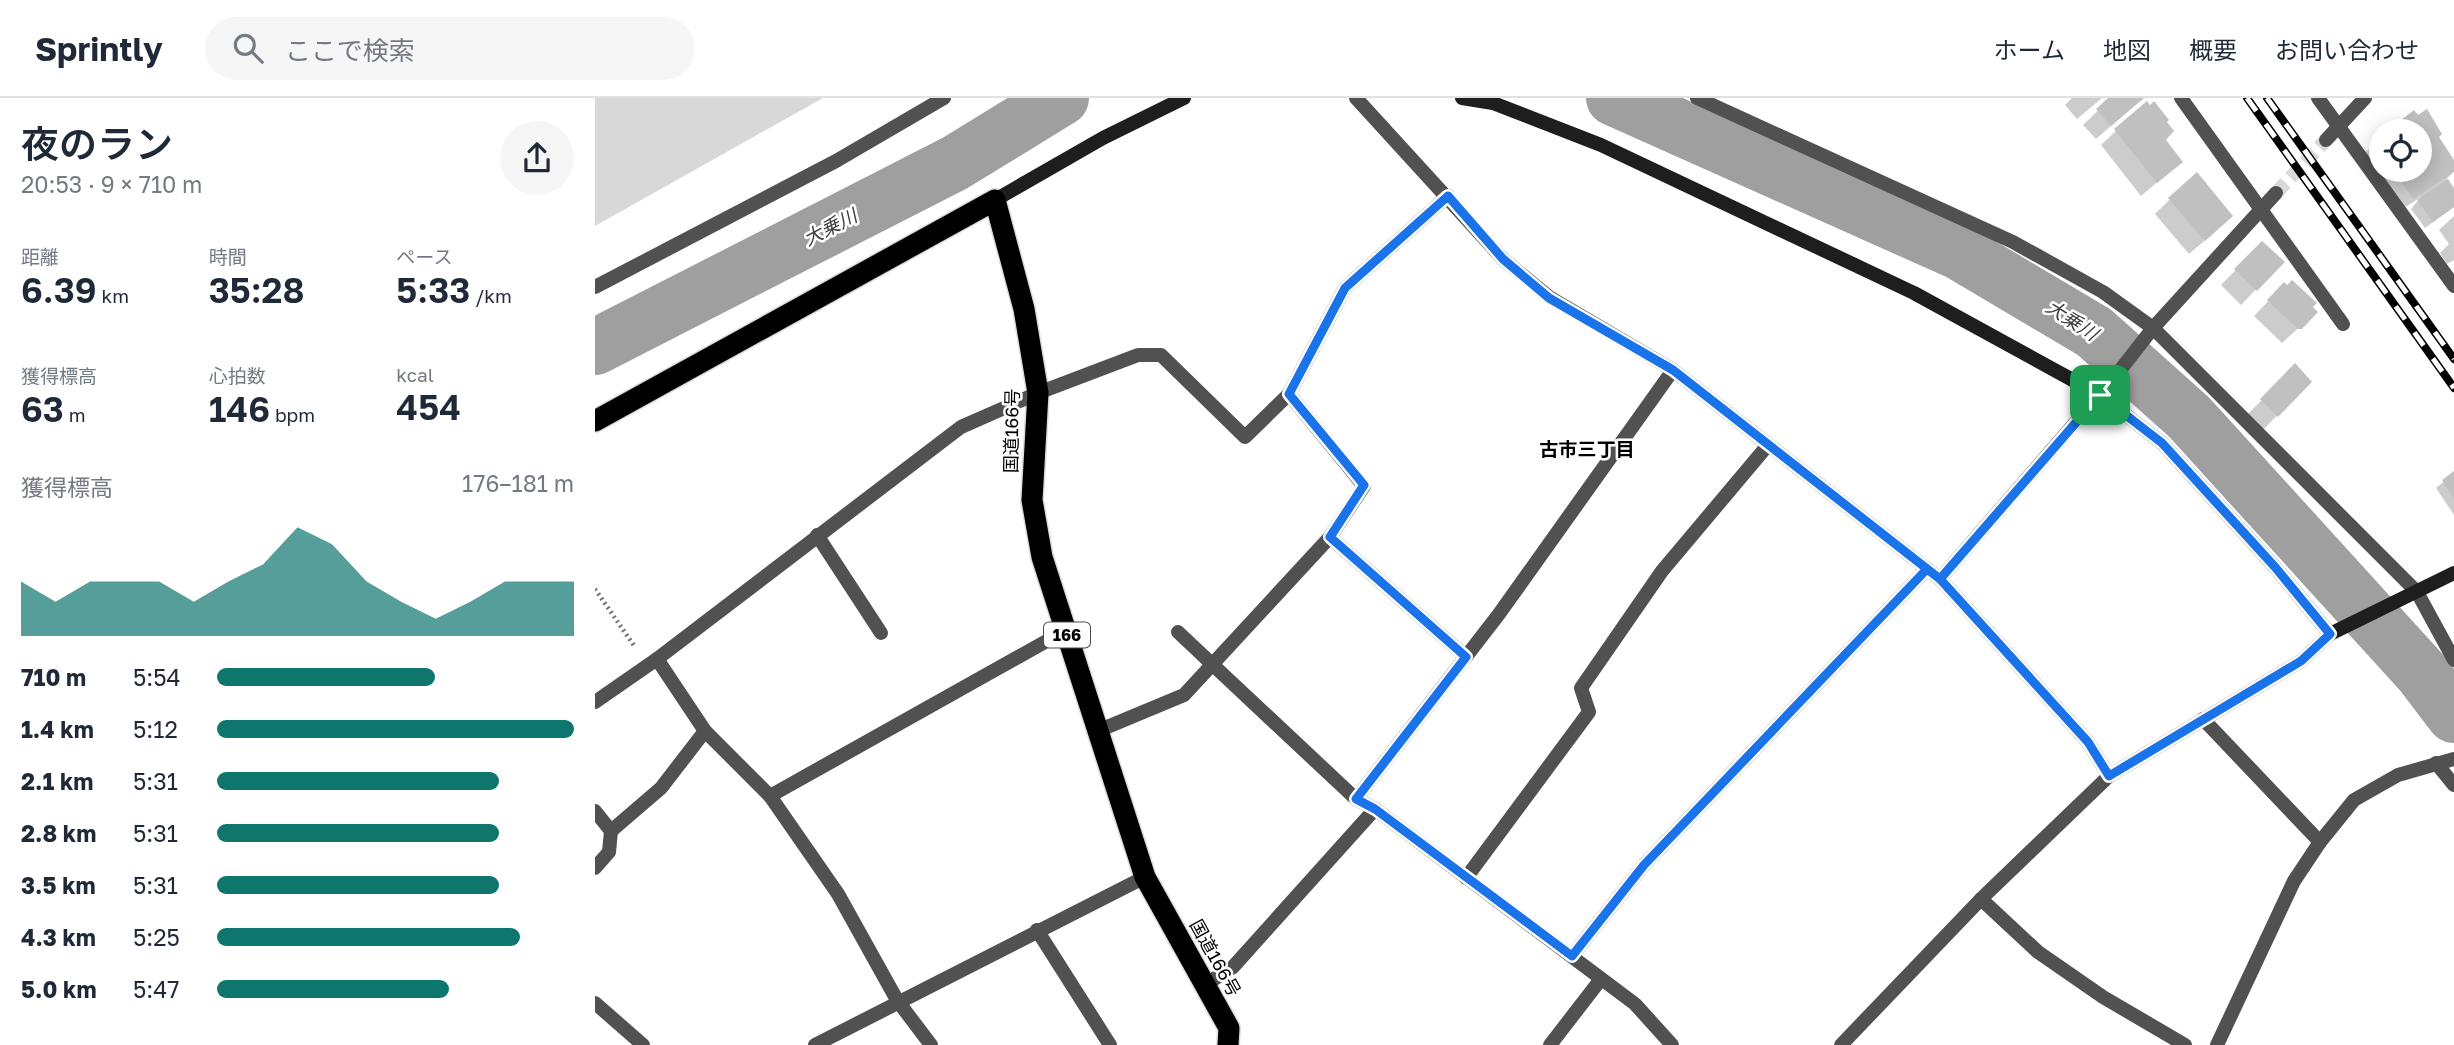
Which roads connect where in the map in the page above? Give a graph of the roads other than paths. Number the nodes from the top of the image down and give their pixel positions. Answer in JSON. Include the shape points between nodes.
{"nodes":[{"id":1,"x":944,"y":98,"type":"edge"},
{"id":2,"x":1184,"y":98,"type":"edge"},
{"id":3,"x":1356,"y":98,"type":"edge"},
{"id":4,"x":1462,"y":98,"type":"edge"},
{"id":5,"x":1697,"y":98,"type":"edge"},
{"id":6,"x":2181,"y":98,"type":"edge"},
{"id":7,"x":2318,"y":98,"type":"edge"},
{"id":8,"x":2365,"y":98,"type":"edge"},
{"id":9,"x":2338,"y":127,"type":"junction"},
{"id":10,"x":2326,"y":140,"type":"tunnel mouth"},
{"id":11,"x":2276,"y":193,"type":"tunnel mouth"},
{"id":12,"x":1448,"y":196,"type":"junction"},
{"id":13,"x":995,"y":200,"type":"junction"},
{"id":14,"x":2260,"y":210,"type":"junction"},
{"id":15,"x":2454,"y":286,"type":"edge"},
{"id":16,"x":595,"y":287,"type":"edge"},
{"id":17,"x":2343,"y":324,"type":"dead end"},
{"id":18,"x":2153,"y":328,"type":"junction"},
{"id":19,"x":1673,"y":370,"type":"junction"},
{"id":20,"x":1038,"y":393,"type":"junction"},
{"id":21,"x":1289,"y":394,"type":"junction"},
{"id":22,"x":2100,"y":395,"type":"junction"},
{"id":23,"x":595,"y":421,"type":"edge"},
{"id":24,"x":1767,"y":444,"type":"junction"},
{"id":25,"x":817,"y":535,"type":"junction"},
{"id":26,"x":1330,"y":537,"type":"junction"},
{"id":27,"x":1927,"y":569,"type":"junction"},
{"id":28,"x":2454,"y":573,"type":"edge"},
{"id":29,"x":1940,"y":579,"type":"junction"},
{"id":30,"x":2417,"y":592,"type":"junction"},
{"id":31,"x":1178,"y":632,"type":"dead end"},
{"id":32,"x":881,"y":633,"type":"dead end"},
{"id":33,"x":1066,"y":634,"type":"junction"},
{"id":34,"x":2330,"y":634,"type":"junction"},
{"id":35,"x":1466,"y":657,"type":"junction"},
{"id":36,"x":2454,"y":660,"type":"edge"},
{"id":37,"x":652,"y":662,"type":"junction"},
{"id":38,"x":1213,"y":665,"type":"junction"},
{"id":39,"x":595,"y":702,"type":"edge"},
{"id":40,"x":2203,"y":719,"type":"junction"},
{"id":41,"x":1100,"y":730,"type":"junction"},
{"id":42,"x":705,"y":731,"type":"junction"},
{"id":43,"x":2444,"y":761,"type":"edge"},
{"id":44,"x":2109,"y":776,"type":"junction"},
{"id":45,"x":2454,"y":785,"type":"edge"},
{"id":46,"x":770,"y":796,"type":"junction"},
{"id":47,"x":1356,"y":799,"type":"junction"},
{"id":48,"x":1375,"y":809,"type":"junction"},
{"id":49,"x":595,"y":811,"type":"edge"},
{"id":50,"x":611,"y":831,"type":"junction"},
{"id":51,"x":2319,"y":842,"type":"junction"},
{"id":52,"x":595,"y":868,"type":"edge"},
{"id":53,"x":1145,"y":877,"type":"junction"},
{"id":54,"x":1466,"y":878,"type":"junction"},
{"id":55,"x":1981,"y":899,"type":"junction"},
{"id":56,"x":1037,"y":930,"type":"junction"},
{"id":57,"x":1572,"y":956,"type":"junction"},
{"id":58,"x":1601,"y":979,"type":"junction"},
{"id":59,"x":1203,"y":986,"type":"junction"},
{"id":60,"x":897,"y":1000,"type":"junction"},
{"id":61,"x":595,"y":1003,"type":"edge"},
{"id":62,"x":643,"y":1045,"type":"edge"},
{"id":63,"x":815,"y":1045,"type":"edge"},
{"id":64,"x":931,"y":1045,"type":"edge"},
{"id":65,"x":1110,"y":1045,"type":"edge"},
{"id":66,"x":1228,"y":1045,"type":"edge"},
{"id":67,"x":1550,"y":1045,"type":"edge"},
{"id":68,"x":1672,"y":1045,"type":"edge"},
{"id":69,"x":1840,"y":1045,"type":"edge"},
{"id":70,"x":2185,"y":1045,"type":"edge"},
{"id":71,"x":2217,"y":1045,"type":"edge"}],
"edges":[{"from":1,"to":16,"type":"street","via":[[837,162]]},
{"from":2,"to":13,"type":"street"},
{"from":3,"to":12,"type":"street"},
{"from":4,"to":22,"type":"street","via":[[1493,103],[1624,156],[1914,293]]},
{"from":5,"to":18,"type":"street","via":[[2013,242],[2102,292]]},
{"from":6,"to":14,"type":"street"},
{"from":7,"to":9,"type":"street"},
{"from":8,"to":9,"type":"street"},
{"from":9,"to":10,"type":"street"},
{"from":9,"to":15,"type":"street"},
{"from":11,"to":14,"type":"street"},
{"from":12,"to":19,"type":"street","via":[[1503,259],[1549,298]]},
{"from":12,"to":21,"type":"street","via":[[1345,288]]},
{"from":13,"to":20,"type":"highway","name":"国道166号","number":"166","via":[[1024,309]]},
{"from":13,"to":23,"type":"highway"},
{"from":14,"to":17,"type":"street"},
{"from":14,"to":18,"type":"street"},
{"from":18,"to":22,"type":"street"},
{"from":18,"to":30,"type":"street"},
{"from":19,"to":24,"type":"street"},
{"from":19,"to":35,"type":"street"},
{"from":20,"to":21,"type":"street","via":[[1138,355],[1161,355],[1245,437]]},
{"from":20,"to":25,"type":"street","via":[[961,427]]},
{"from":20,"to":33,"type":"highway","name":"国道166号","number":"166","via":[[1032,500],[1042,557]]},
{"from":21,"to":26,"type":"street","via":[[1364,485]]},
{"from":22,"to":29,"type":"street"},
{"from":22,"to":34,"type":"street","via":[[2162,443]]},
{"from":24,"to":27,"type":"street"},
{"from":24,"to":54,"type":"street","via":[[1654,582],[1581,688],[1589,712]]},
{"from":25,"to":32,"type":"street"},
{"from":25,"to":37,"type":"street"},
{"from":26,"to":35,"type":"street"},
{"from":26,"to":38,"type":"street"},
{"from":27,"to":29,"type":"street"},
{"from":27,"to":57,"type":"street","via":[[1644,865]]},
{"from":28,"to":30,"type":"street"},
{"from":29,"to":44,"type":"street","via":[[2088,742]]},
{"from":30,"to":34,"type":"street"},
{"from":30,"to":36,"type":"street"},
{"from":31,"to":38,"type":"street"},
{"from":33,"to":41,"type":"highway","name":"国道166号","number":"166"},
{"from":33,"to":46,"type":"street"},
{"from":34,"to":40,"type":"street","via":[[2301,661]]},
{"from":35,"to":47,"type":"street"},
{"from":37,"to":39,"type":"street"},
{"from":37,"to":42,"type":"street"},
{"from":38,"to":41,"type":"street","via":[[1184,695]]},
{"from":38,"to":47,"type":"street"},
{"from":40,"to":44,"type":"street"},
{"from":40,"to":51,"type":"street"},
{"from":41,"to":53,"type":"highway","name":"国道166号","number":"166"},
{"from":42,"to":46,"type":"street"},
{"from":42,"to":50,"type":"street","via":[[661,788]]},
{"from":43,"to":45,"type":"street"},
{"from":43,"to":51,"type":"street","via":[[2398,775],[2354,800]]},
{"from":44,"to":55,"type":"street"},
{"from":46,"to":60,"type":"street","via":[[838,894]]},
{"from":47,"to":48,"type":"street"},
{"from":48,"to":54,"type":"street"},
{"from":48,"to":59,"type":"street","via":[[1233,967]]},
{"from":49,"to":50,"type":"street"},
{"from":50,"to":52,"type":"street","via":[[609,852]]},
{"from":51,"to":71,"type":"street","via":[[2294,881]]},
{"from":53,"to":56,"type":"street"},
{"from":53,"to":59,"type":"highway","name":"国道166号","number":"166"},
{"from":54,"to":57,"type":"street"},
{"from":55,"to":69,"type":"street"},
{"from":55,"to":70,"type":"street","via":[[2038,952],[2103,998]]},
{"from":56,"to":60,"type":"street"},
{"from":56,"to":65,"type":"street"},
{"from":57,"to":58,"type":"street"},
{"from":58,"to":67,"type":"street"},
{"from":58,"to":68,"type":"street","via":[[1635,1004]]},
{"from":59,"to":66,"type":"highway","name":"国道166号","number":"166","via":[[1229,1028]]},
{"from":60,"to":63,"type":"street"},
{"from":60,"to":64,"type":"street"},
{"from":61,"to":62,"type":"street"}]}
